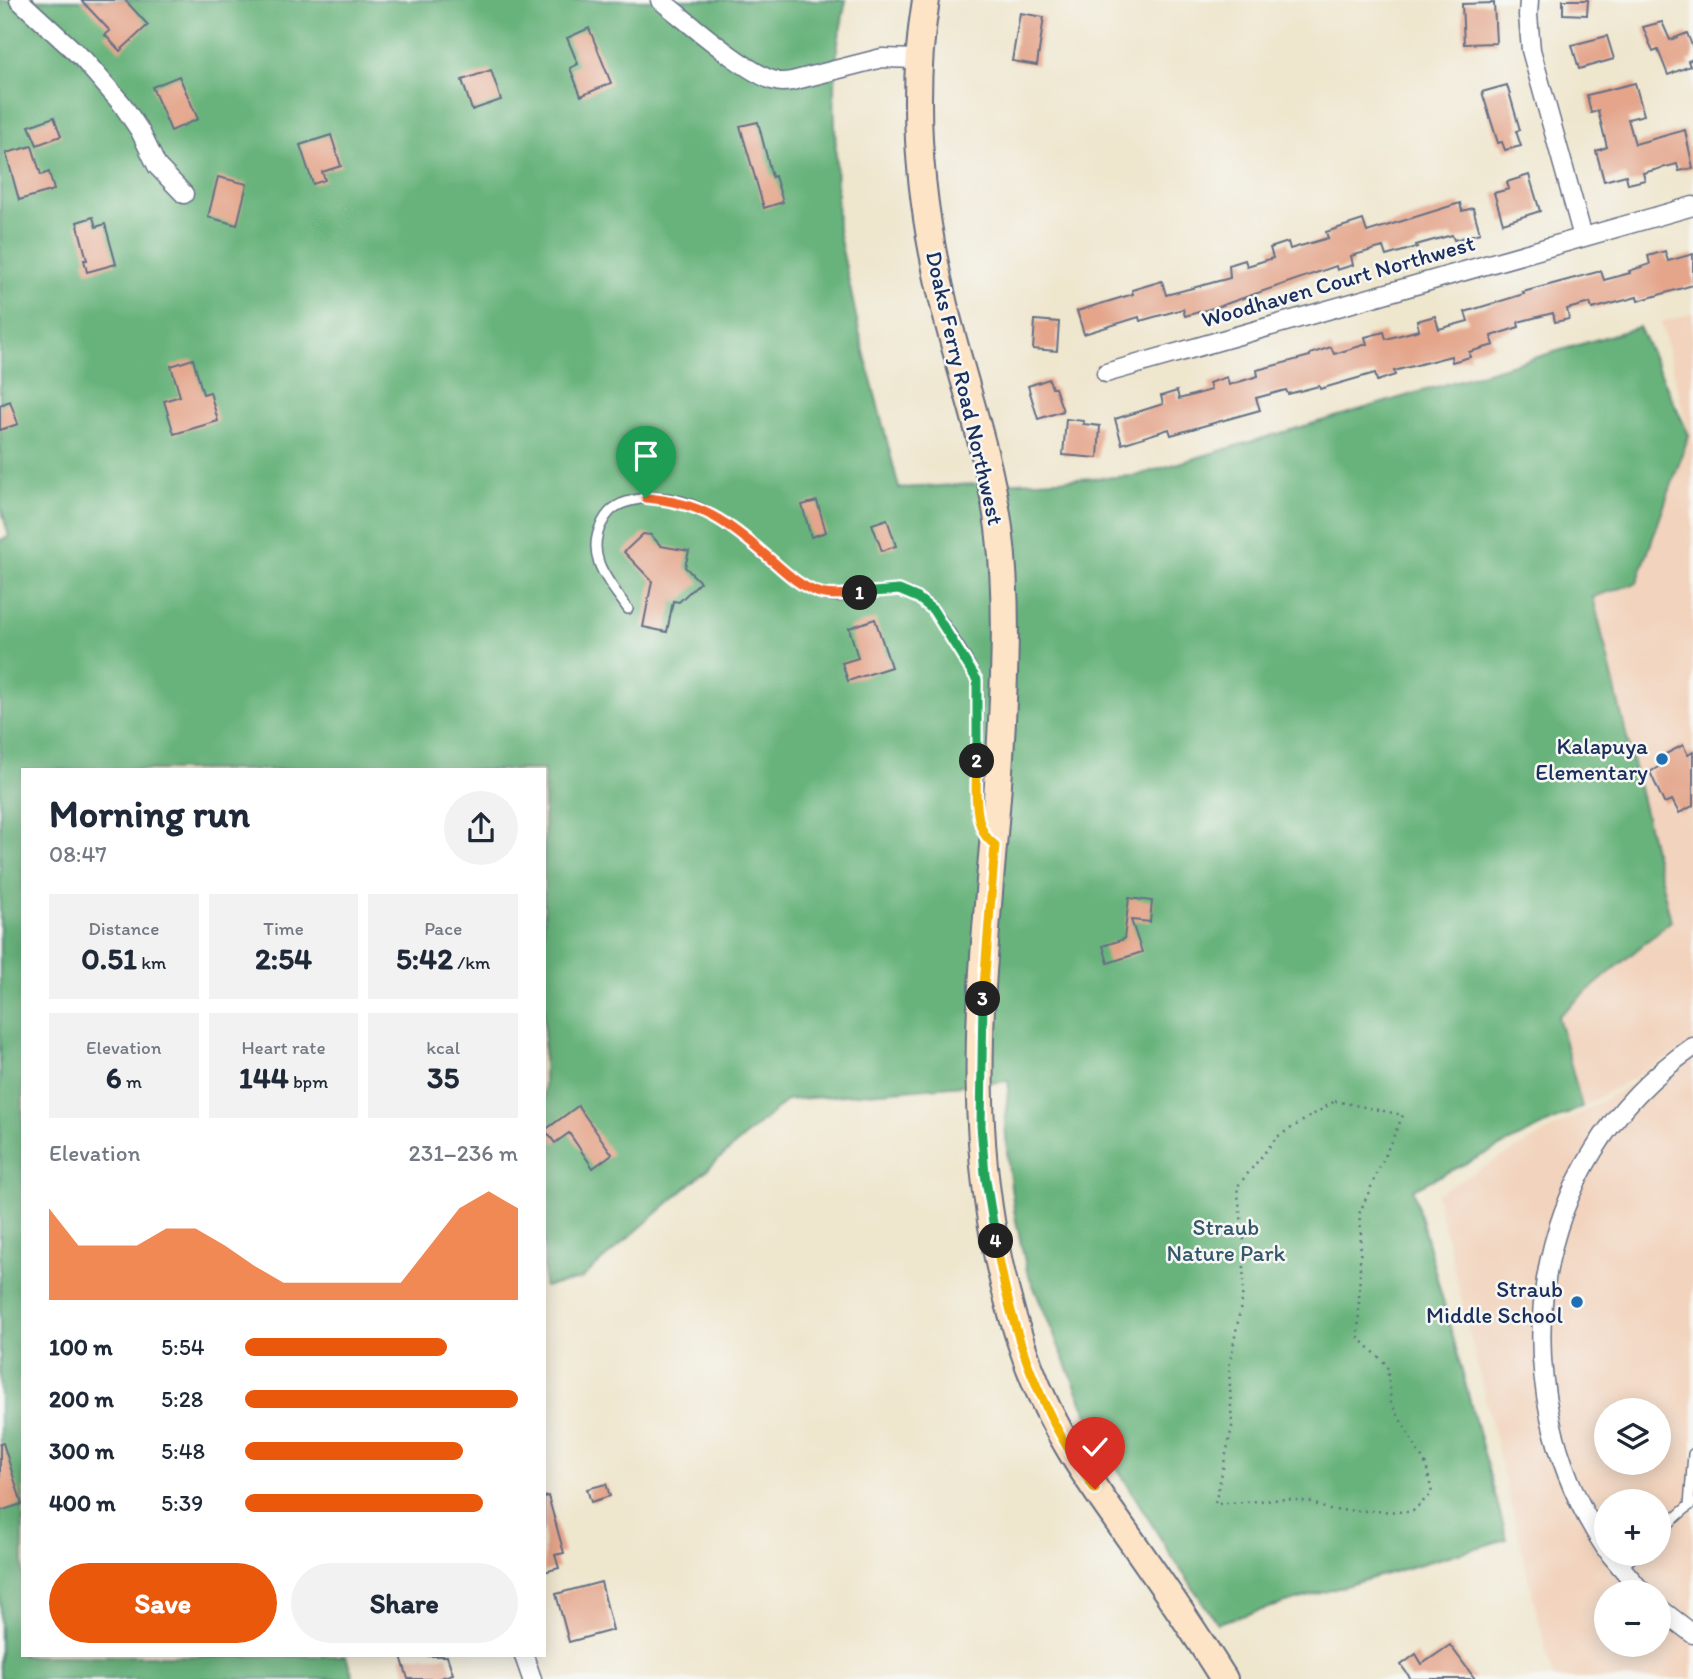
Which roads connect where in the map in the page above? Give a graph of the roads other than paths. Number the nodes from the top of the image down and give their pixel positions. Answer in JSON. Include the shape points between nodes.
{"nodes":[{"id":1,"x":19,"y":0,"type":"edge"},
{"id":2,"x":660,"y":0,"type":"edge"},
{"id":3,"x":926,"y":0,"type":"edge"},
{"id":4,"x":1529,"y":0,"type":"edge"},
{"id":5,"x":919,"y":59,"type":"junction"},
{"id":6,"x":184,"y":194,"type":"dead end"},
{"id":7,"x":1693,"y":206,"type":"edge"},
{"id":8,"x":1583,"y":237,"type":"junction"},
{"id":9,"x":1105,"y":373,"type":"dead end"},
{"id":10,"x":628,"y":609,"type":"dead end"},
{"id":11,"x":995,"y":845,"type":"junction"},
{"id":12,"x":1693,"y":1047,"type":"edge"},
{"id":13,"x":1693,"y":1454,"type":"edge"},
{"id":14,"x":1691,"y":1504,"type":"edge"},
{"id":15,"x":1671,"y":1522,"type":"edge"},
{"id":16,"x":1594,"y":1531,"type":"edge"},
{"id":17,"x":1619,"y":1566,"type":"edge"},
{"id":18,"x":1632,"y":1580,"type":"edge"},
{"id":19,"x":1671,"y":1617,"type":"edge"},
{"id":20,"x":1693,"y":1634,"type":"edge"},
{"id":21,"x":524,"y":1657,"type":"edge"},
{"id":22,"x":532,"y":1679,"type":"edge"},
{"id":23,"x":1224,"y":1679,"type":"edge"}],
"edges":[{"from":1,"to":6,"type":"street","via":[[83,59],[122,104],[157,166]]},
{"from":2,"to":5,"type":"street","via":[[742,63],[778,82],[883,58]]},
{"from":3,"to":5,"type":"main road","name":"Doaks Ferry Road Northwest"},
{"from":4,"to":8,"type":"street","via":[[1531,50]]},
{"from":5,"to":11,"type":"main road","name":"Doaks Ferry Road Northwest","via":[[922,197],[999,527],[1005,659]]},
{"from":7,"to":8,"type":"street","name":"Woodhaven Court Northwest"},
{"from":8,"to":9,"type":"street","name":"Woodhaven Court Northwest"},
{"from":10,"to":11,"type":"lane","via":[[599,568],[597,533],[608,511],[646,498],[674,500],[710,514],[815,592],[838,595],[899,590],[918,598],[933,610],[977,680],[976,785],[983,832]]},
{"from":11,"to":23,"type":"main road","name":"Doaks Ferry Road Northwest","via":[[983,996],[981,1126],[996,1243],[1013,1320],[1043,1401],[1065,1443]]},
{"from":12,"to":16,"type":"street","via":[[1634,1098],[1594,1151],[1562,1217],[1542,1294],[1547,1410],[1558,1453]]},
{"from":13,"to":14,"type":"lane"},
{"from":14,"to":15,"type":"lane"},
{"from":17,"to":18,"type":"street"},
{"from":19,"to":20,"type":"street"},
{"from":21,"to":22,"type":"street"}]}
